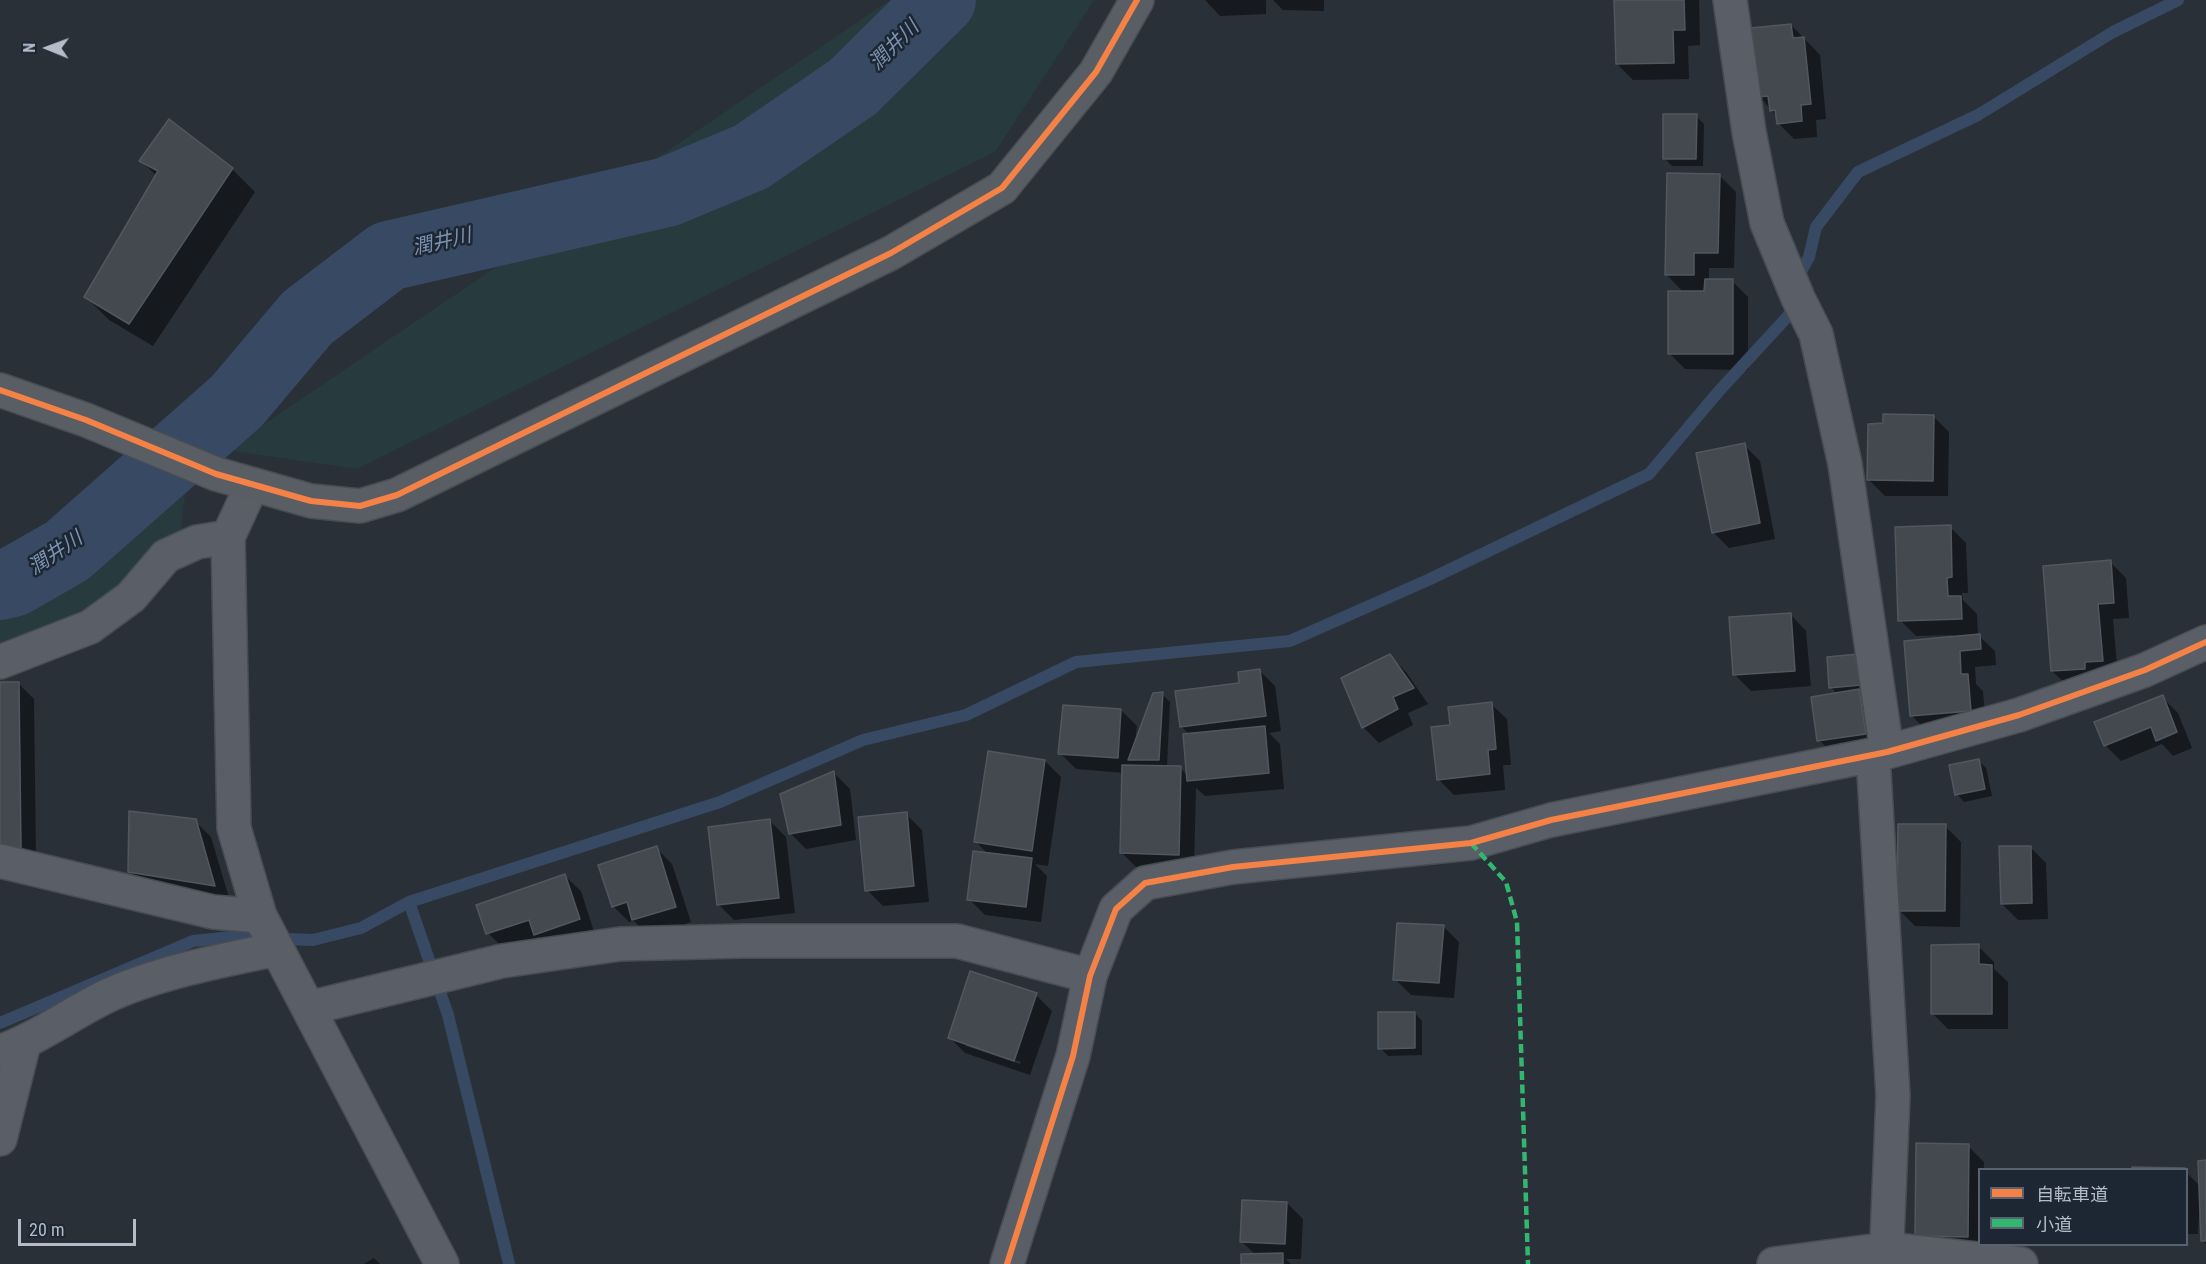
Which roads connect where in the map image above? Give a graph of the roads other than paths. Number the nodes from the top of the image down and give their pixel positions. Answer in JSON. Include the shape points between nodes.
{"nodes":[{"id":1,"x":1137,"y":0,"type":"edge"},
{"id":2,"x":1730,"y":0,"type":"edge"},
{"id":3,"x":0,"y":390,"type":"edge"},
{"id":4,"x":252,"y":485,"type":"junction"},
{"id":5,"x":228,"y":537,"type":"junction"},
{"id":6,"x":2206,"y":642,"type":"edge"},
{"id":7,"x":0,"y":662,"type":"edge"},
{"id":8,"x":1880,"y":754,"type":"junction"},
{"id":9,"x":0,"y":861,"type":"edge"},
{"id":10,"x":260,"y":915,"type":"junction"},
{"id":11,"x":277,"y":949,"type":"junction"},
{"id":12,"x":1090,"y":976,"type":"junction"},
{"id":13,"x":309,"y":1008,"type":"junction"},
{"id":14,"x":12,"y":1048,"type":"edge"},
{"id":15,"x":0,"y":1139,"type":"edge"},
{"id":16,"x":1887,"y":1257,"type":"edge"},
{"id":17,"x":442,"y":1264,"type":"edge"},
{"id":18,"x":1007,"y":1264,"type":"edge"},
{"id":19,"x":1774,"y":1264,"type":"edge"},
{"id":20,"x":2021,"y":1264,"type":"edge"}],
"edges":[{"from":1,"to":4,"type":"street","via":[[1096,72],[1002,188],[891,253],[397,495],[360,506],[311,501]]},
{"from":2,"to":8,"type":"street","via":[[1767,223],[1816,334],[1845,464]]},
{"from":3,"to":4,"type":"street"},
{"from":4,"to":5,"type":"street"},
{"from":5,"to":7,"type":"street","via":[[197,542],[166,556],[130,597],[90,627]]},
{"from":5,"to":10,"type":"street","via":[[234,828]]},
{"from":6,"to":8,"type":"street","via":[[2145,670],[2019,716]]},
{"from":8,"to":12,"type":"street","via":[[1551,820],[1471,843],[1233,867],[1145,883],[1116,909]]},
{"from":8,"to":16,"type":"street","via":[[1893,1096]]},
{"from":9,"to":10,"type":"street","via":[[213,912]]},
{"from":10,"to":11,"type":"street"},
{"from":11,"to":13,"type":"street"},
{"from":11,"to":14,"type":"street","via":[[170,975],[106,997]]},
{"from":12,"to":13,"type":"street","via":[[957,941],[620,945],[502,961]]},
{"from":12,"to":18,"type":"street","via":[[1072,1056]]},
{"from":13,"to":17,"type":"street"},
{"from":14,"to":15,"type":"street"},
{"from":16,"to":19,"type":"street"},
{"from":16,"to":20,"type":"street"}]}
